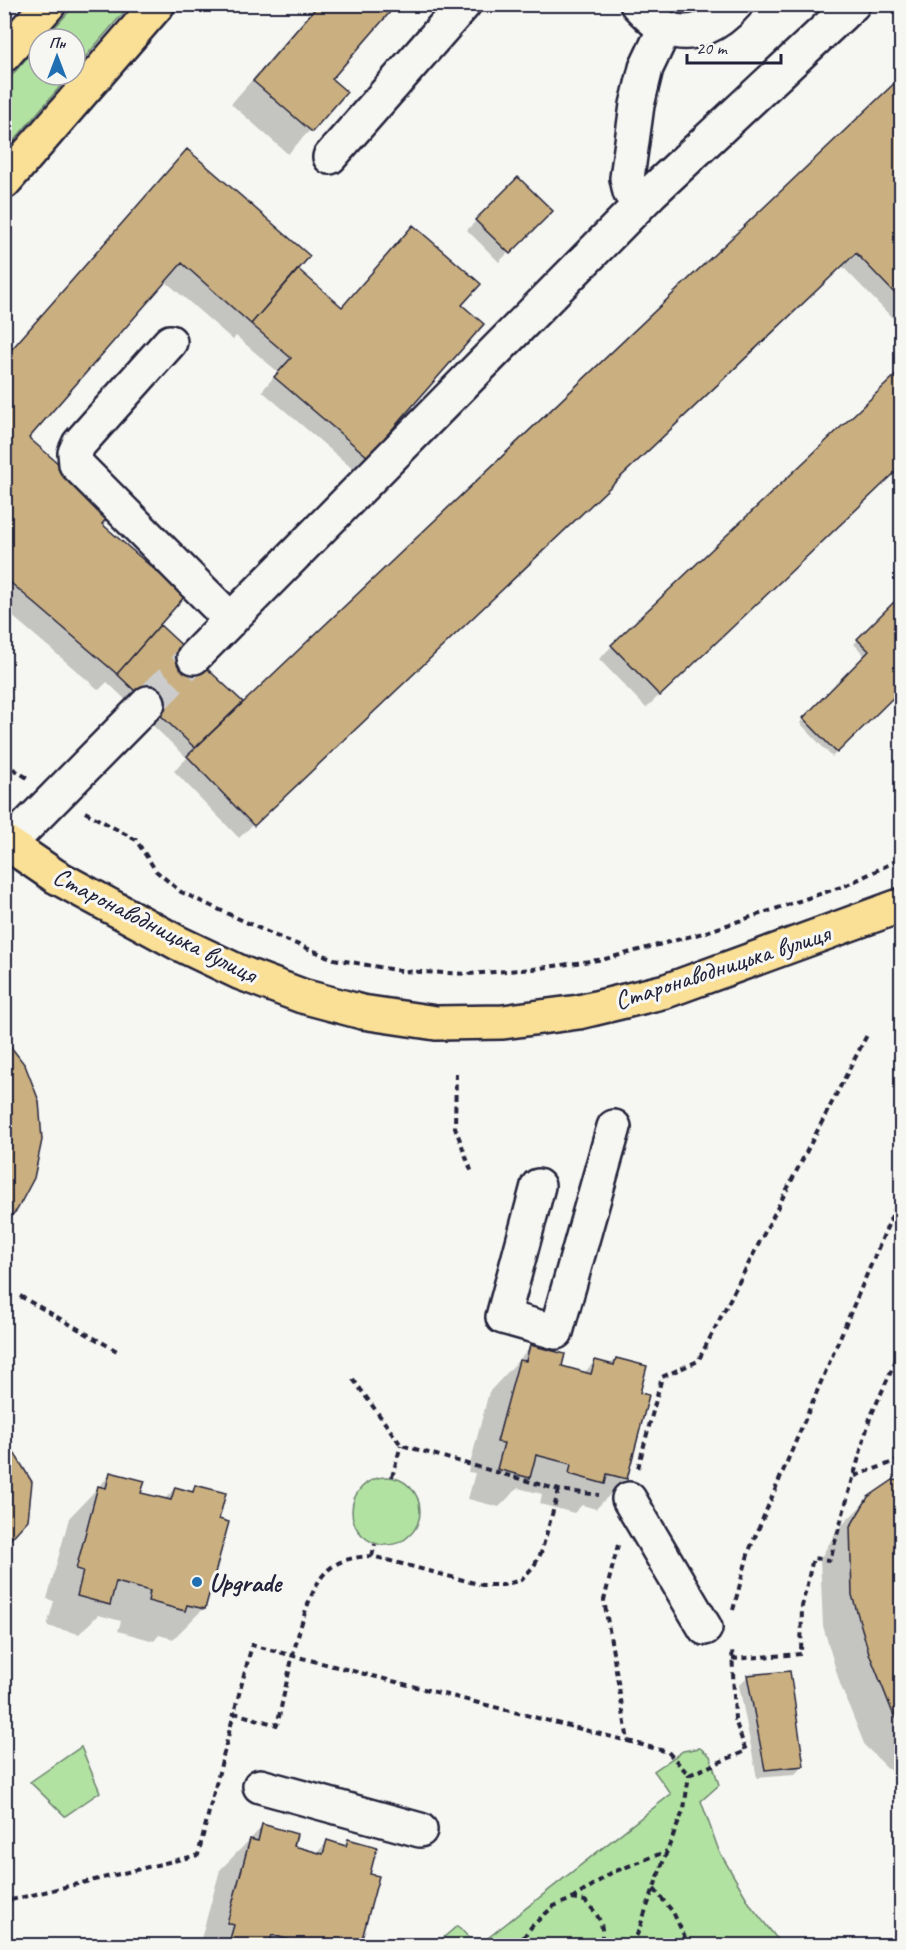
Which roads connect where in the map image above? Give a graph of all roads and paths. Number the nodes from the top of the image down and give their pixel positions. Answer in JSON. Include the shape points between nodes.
{"nodes":[{"id":1,"x":50,"y":4,"type":"edge"},
{"id":2,"x":158,"y":4,"type":"edge"},
{"id":3,"x":464,"y":4,"type":"edge"},
{"id":4,"x":637,"y":4,"type":"edge"},
{"id":5,"x":736,"y":4,"type":"edge"},
{"id":6,"x":853,"y":4,"type":"edge"},
{"id":7,"x":665,"y":28,"type":"junction"},
{"id":8,"x":4,"y":55,"type":"edge"},
{"id":9,"x":330,"y":157,"type":"dead end"},
{"id":10,"x":4,"y":182,"type":"edge"},
{"id":11,"x":640,"y":184,"type":"junction"},
{"id":12,"x":170,"y":342,"type":"dead end"},
{"id":13,"x":231,"y":620,"type":"junction"},
{"id":14,"x":194,"y":657,"type":"tunnel mouth"},
{"id":15,"x":148,"y":703,"type":"tunnel mouth"},
{"id":16,"x":4,"y":763,"type":"edge"},
{"id":17,"x":56,"y":796,"type":"junction"},
{"id":18,"x":7,"y":843,"type":"edge"},
{"id":19,"x":902,"y":858,"type":"edge"},
{"id":20,"x":902,"y":904,"type":"edge"},
{"id":21,"x":867,"y":1035,"type":"dead end"},
{"id":22,"x":456,"y":1073,"type":"dead end"},
{"id":23,"x":614,"y":1127,"type":"dead end"},
{"id":24,"x":472,"y":1173,"type":"dead end"},
{"id":25,"x":538,"y":1186,"type":"dead end"},
{"id":26,"x":902,"y":1192,"type":"edge"},
{"id":27,"x":20,"y":1296,"type":"dead end"},
{"id":28,"x":902,"y":1347,"type":"edge"},
{"id":29,"x":117,"y":1351,"type":"dead end"},
{"id":30,"x":353,"y":1379,"type":"dead end"},
{"id":31,"x":401,"y":1445,"type":"junction"},
{"id":32,"x":902,"y":1459,"type":"edge"},
{"id":33,"x":392,"y":1477,"type":"dead end"},
{"id":34,"x":854,"y":1477,"type":"junction"},
{"id":35,"x":559,"y":1490,"type":"junction"},
{"id":36,"x":629,"y":1499,"type":"junction"},
{"id":37,"x":375,"y":1544,"type":"dead end"},
{"id":38,"x":372,"y":1556,"type":"junction"},
{"id":39,"x":724,"y":1628,"type":"junction"},
{"id":40,"x":294,"y":1656,"type":"junction"},
{"id":41,"x":732,"y":1659,"type":"junction"},
{"id":42,"x":234,"y":1713,"type":"junction"},
{"id":43,"x":628,"y":1741,"type":"junction"},
{"id":44,"x":689,"y":1775,"type":"junction"},
{"id":45,"x":260,"y":1786,"type":"dead end"},
{"id":46,"x":420,"y":1830,"type":"dead end"},
{"id":47,"x":666,"y":1851,"type":"junction"},
{"id":48,"x":654,"y":1889,"type":"junction"},
{"id":49,"x":572,"y":1899,"type":"junction"},
{"id":50,"x":11,"y":1900,"type":"dead end"},
{"id":51,"x":517,"y":1946,"type":"edge"},
{"id":52,"x":600,"y":1946,"type":"edge"},
{"id":53,"x":633,"y":1946,"type":"edge"},
{"id":54,"x":689,"y":1946,"type":"edge"}],
"edges":[{"from":1,"to":8,"type":"main road"},
{"from":2,"to":10,"type":"main road"},
{"from":3,"to":9,"type":"lane"},
{"from":4,"to":7,"type":"lane"},
{"from":5,"to":7,"type":"lane","via":[[702,30],[686,33]]},
{"from":6,"to":11,"type":"lane"},
{"from":7,"to":11,"type":"lane","via":[[646,68],[634,122]]},
{"from":11,"to":13,"type":"lane","via":[[610,234]]},
{"from":12,"to":13,"type":"lane","via":[[79,444],[76,464]]},
{"from":13,"to":14,"type":"lane"},
{"from":15,"to":17,"type":"lane"},
{"from":16,"to":17,"type":"path"},
{"from":17,"to":18,"type":"lane"},
{"from":17,"to":19,"type":"path","via":[[136,840],[156,871],[181,892],[334,958],[401,971],[468,974],[605,958],[703,933],[847,885]]},
{"from":18,"to":20,"type":"main road","name":"Старонаводницька вулиця","via":[[65,881],[241,973],[302,996],[362,1012],[436,1023],[503,1022],[579,1012],[666,991]]},
{"from":21,"to":36,"type":"path","via":[[698,1361],[662,1377]]},
{"from":22,"to":24,"type":"path","via":[[455,1127]]},
{"from":23,"to":25,"type":"lane","via":[[556,1332],[503,1317]]},
{"from":26,"to":39,"type":"path","via":[[749,1551]]},
{"from":27,"to":29,"type":"path"},
{"from":28,"to":34,"type":"path","via":[[870,1418]]},
{"from":30,"to":31,"type":"path"},
{"from":31,"to":33,"type":"path"},
{"from":31,"to":35,"type":"path"},
{"from":32,"to":34,"type":"path"},
{"from":34,"to":41,"type":"path","via":[[830,1560],[813,1558],[802,1606],[801,1654]]},
{"from":35,"to":36,"type":"path"},
{"from":35,"to":38,"type":"path","via":[[541,1553],[521,1580],[503,1586],[483,1585]]},
{"from":36,"to":39,"type":"lane"},
{"from":36,"to":43,"type":"path","via":[[604,1600]]},
{"from":37,"to":38,"type":"path"},
{"from":38,"to":40,"type":"path","via":[[358,1556],[326,1571],[308,1604]]},
{"from":39,"to":41,"type":"path"},
{"from":40,"to":42,"type":"path","via":[[252,1645]]},
{"from":40,"to":42,"type":"path","via":[[277,1725]]},
{"from":40,"to":43,"type":"path"},
{"from":41,"to":44,"type":"path","via":[[735,1720],[746,1751]]},
{"from":42,"to":50,"type":"path","via":[[198,1855]]},
{"from":43,"to":44,"type":"path","via":[[668,1752]]},
{"from":44,"to":47,"type":"path","via":[[684,1809]]},
{"from":45,"to":46,"type":"lane"},
{"from":47,"to":48,"type":"path"},
{"from":47,"to":49,"type":"path","via":[[612,1873]]},
{"from":48,"to":53,"type":"path"},
{"from":48,"to":54,"type":"path","via":[[673,1912]]},
{"from":49,"to":51,"type":"path","via":[[554,1906]]},
{"from":49,"to":52,"type":"path","via":[[585,1901],[601,1920]]}]}
